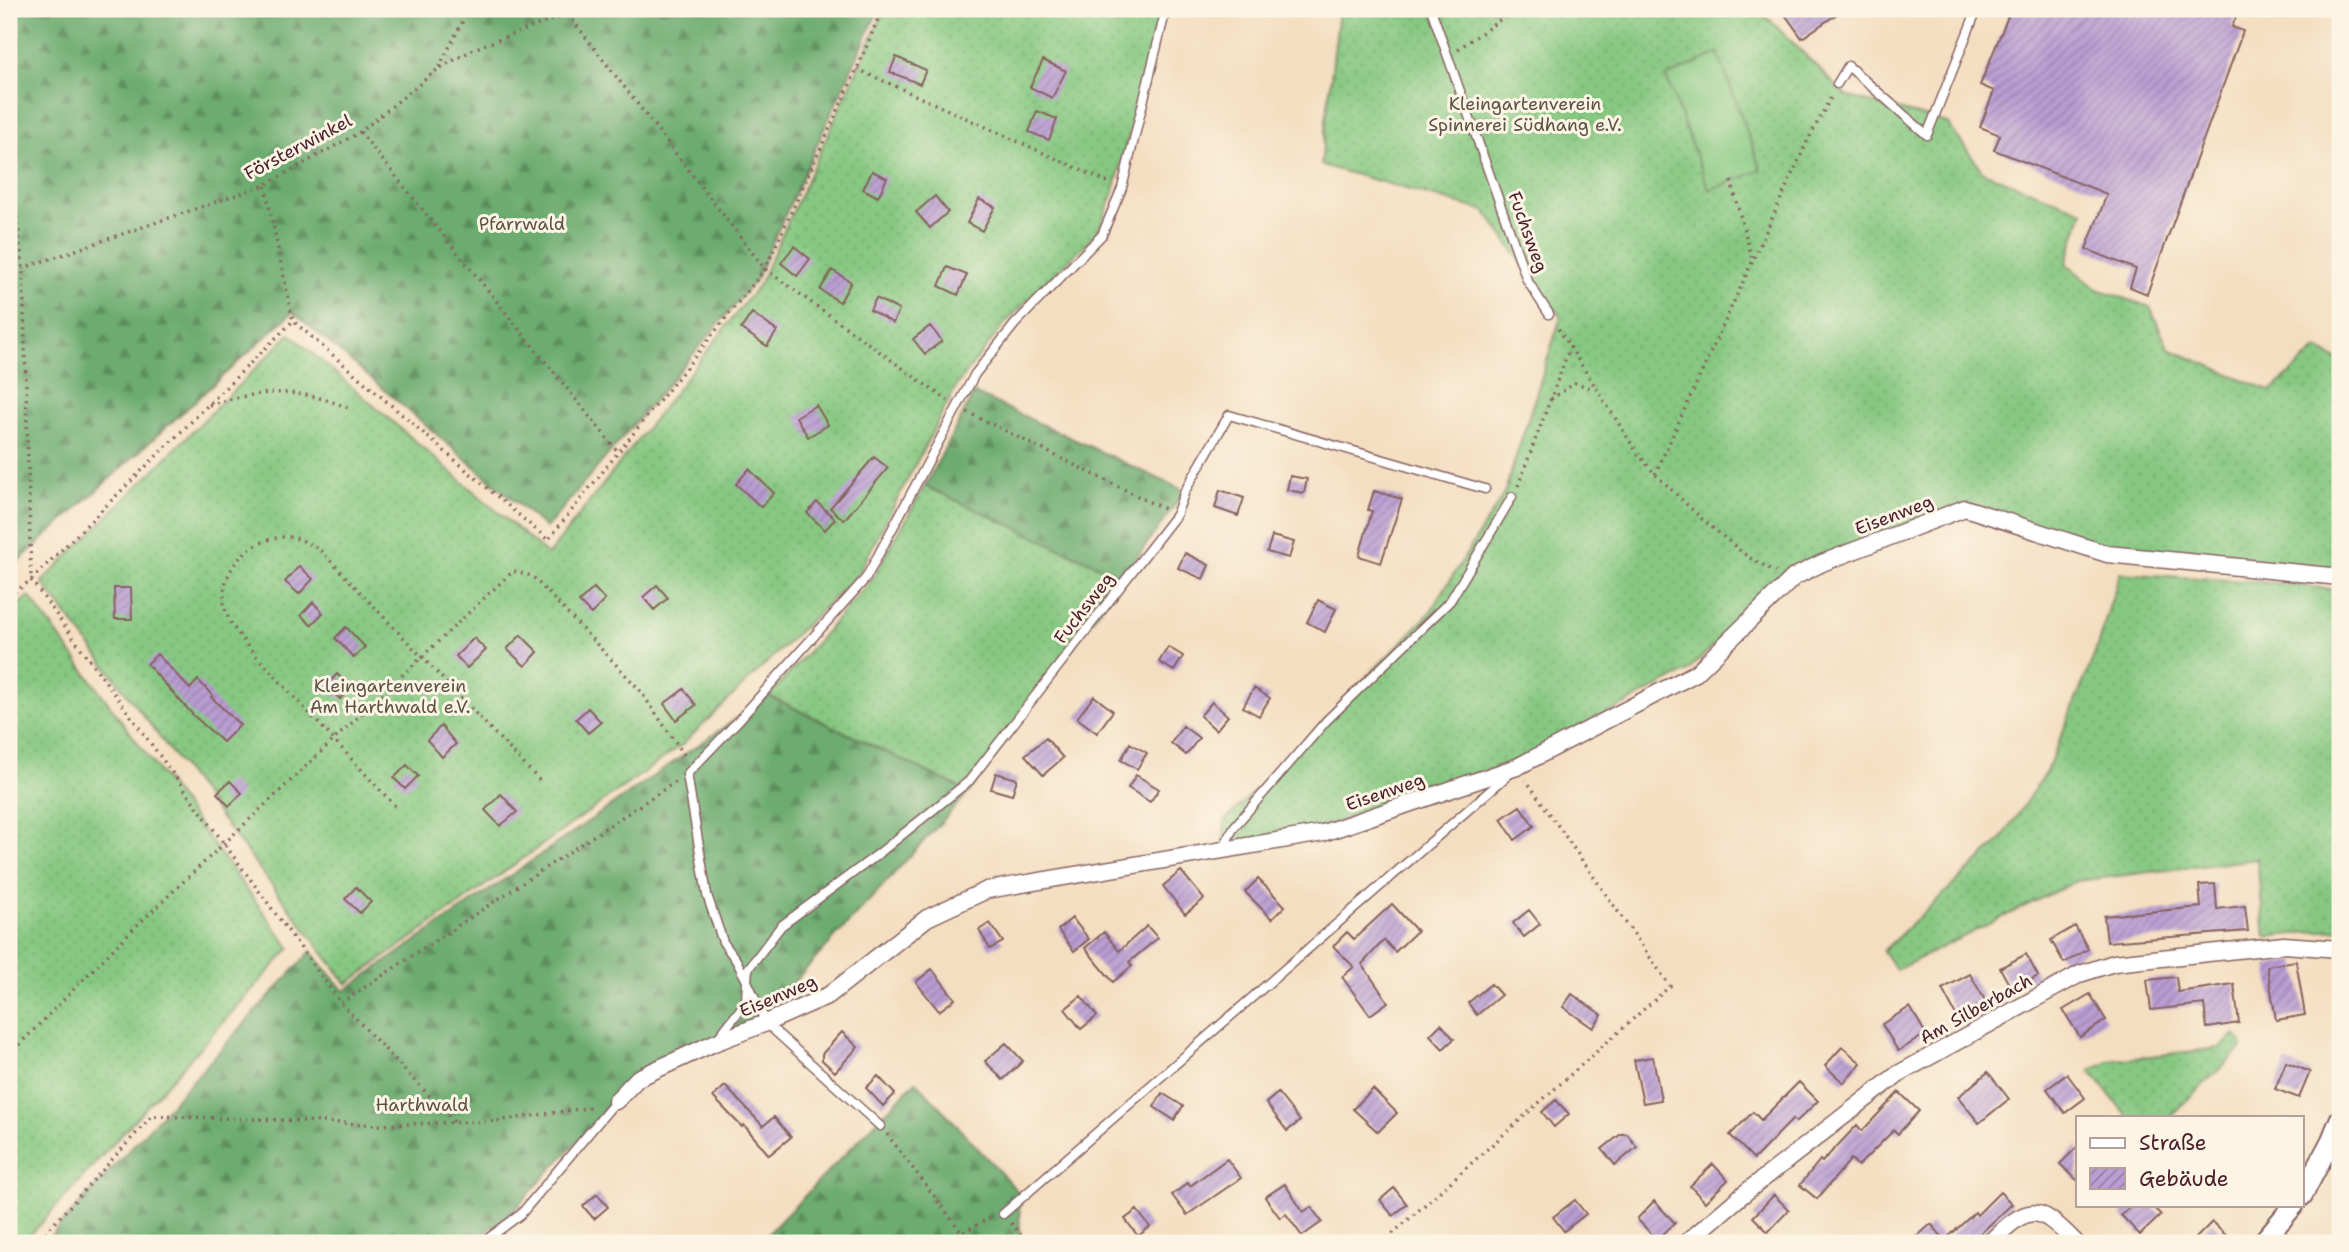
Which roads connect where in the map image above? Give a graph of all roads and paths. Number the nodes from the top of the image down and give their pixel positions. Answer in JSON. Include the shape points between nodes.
{"nodes":[{"id":1,"x":469,"y":9,"type":"edge"},
{"id":2,"x":581,"y":9,"type":"edge"},
{"id":3,"x":882,"y":9,"type":"edge"},
{"id":4,"x":1166,"y":9,"type":"edge"},
{"id":5,"x":1432,"y":9,"type":"edge"},
{"id":6,"x":1516,"y":9,"type":"edge"},
{"id":7,"x":1977,"y":9,"type":"edge"},
{"id":8,"x":566,"y":11,"type":"edge"},
{"id":9,"x":1450,"y":55,"type":"junction"},
{"id":10,"x":438,"y":69,"type":"junction"},
{"id":11,"x":857,"y":69,"type":"junction"},
{"id":12,"x":1837,"y":84,"type":"joint"},
{"id":13,"x":360,"y":132,"type":"junction"},
{"id":14,"x":9,"y":147,"type":"edge"},
{"id":15,"x":1731,"y":181,"type":"dead end"},
{"id":16,"x":265,"y":185,"type":"junction"},
{"id":17,"x":1122,"y":188,"type":"junction"},
{"id":18,"x":1753,"y":261,"type":"junction"},
{"id":19,"x":23,"y":269,"type":"junction"},
{"id":20,"x":765,"y":269,"type":"junction"},
{"id":21,"x":9,"y":273,"type":"edge"},
{"id":22,"x":1549,"y":314,"type":"joint"},
{"id":23,"x":293,"y":321,"type":"junction"},
{"id":24,"x":1570,"y":347,"type":"junction"},
{"id":25,"x":1596,"y":389,"type":"junction"},
{"id":26,"x":1550,"y":399,"type":"junction"},
{"id":27,"x":207,"y":405,"type":"junction"},
{"id":28,"x":351,"y":409,"type":"dead end"},
{"id":29,"x":619,"y":453,"type":"junction"},
{"id":30,"x":1656,"y":474,"type":"junction"},
{"id":31,"x":1485,"y":489,"type":"dead end"},
{"id":32,"x":1512,"y":497,"type":"joint"},
{"id":33,"x":1794,"y":577,"type":"junction"},
{"id":34,"x":2340,"y":577,"type":"edge"},
{"id":35,"x":31,"y":580,"type":"junction"},
{"id":36,"x":9,"y":597,"type":"edge"},
{"id":37,"x":422,"y":657,"type":"junction"},
{"id":38,"x":335,"y":740,"type":"junction"},
{"id":39,"x":1517,"y":767,"type":"junction"},
{"id":40,"x":690,"y":770,"type":"junction"},
{"id":41,"x":540,"y":781,"type":"dead end"},
{"id":42,"x":395,"y":806,"type":"dead end"},
{"id":43,"x":224,"y":844,"type":"junction"},
{"id":44,"x":1221,"y":851,"type":"junction"},
{"id":45,"x":2340,"y":949,"type":"edge"},
{"id":46,"x":747,"y":981,"type":"junction"},
{"id":47,"x":341,"y":1003,"type":"junction"},
{"id":48,"x":766,"y":1023,"type":"junction"},
{"id":49,"x":714,"y":1043,"type":"junction"},
{"id":50,"x":9,"y":1055,"type":"edge"},
{"id":51,"x":615,"y":1101,"type":"junction"},
{"id":52,"x":2340,"y":1119,"type":"edge"},
{"id":53,"x":454,"y":1122,"type":"junction"},
{"id":54,"x":880,"y":1126,"type":"joint"},
{"id":55,"x":2304,"y":1192,"type":"edge"},
{"id":56,"x":2293,"y":1206,"type":"edge"},
{"id":57,"x":1003,"y":1214,"type":"junction"},
{"id":58,"x":962,"y":1233,"type":"junction"},
{"id":59,"x":36,"y":1243,"type":"edge"},
{"id":60,"x":482,"y":1243,"type":"edge"},
{"id":61,"x":953,"y":1243,"type":"edge"},
{"id":62,"x":1027,"y":1243,"type":"edge"},
{"id":63,"x":1382,"y":1243,"type":"edge"},
{"id":64,"x":1686,"y":1243,"type":"edge"},
{"id":65,"x":1989,"y":1243,"type":"edge"},
{"id":66,"x":2076,"y":1243,"type":"edge"},
{"id":67,"x":2262,"y":1243,"type":"edge"}],
"edges":[{"from":1,"to":10,"type":"path"},
{"from":2,"to":8,"type":"path","name":"Försterwinkel"},
{"from":3,"to":11,"type":"path"},
{"from":4,"to":17,"type":"lane"},
{"from":5,"to":9,"type":"lane","name":"Fuchsweg"},
{"from":6,"to":9,"type":"path"},
{"from":7,"to":12,"type":"lane","via":[[1927,135],[1848,66]]},
{"from":8,"to":10,"type":"path","name":"Försterwinkel"},
{"from":8,"to":20,"type":"path"},
{"from":9,"to":22,"type":"lane","name":"Fuchsweg","via":[[1527,280]]},
{"from":10,"to":13,"type":"path","name":"Försterwinkel"},
{"from":11,"to":17,"type":"path"},
{"from":11,"to":20,"type":"path"},
{"from":12,"to":18,"type":"path"},
{"from":13,"to":16,"type":"path","name":"Försterwinkel"},
{"from":13,"to":29,"type":"path"},
{"from":14,"to":19,"type":"path"},
{"from":15,"to":18,"type":"path"},
{"from":16,"to":19,"type":"path","name":"Försterwinkel"},
{"from":16,"to":23,"type":"path"},
{"from":17,"to":40,"type":"lane","via":[[1102,235],[1015,324],[975,374],[866,578]]},
{"from":18,"to":30,"type":"path"},
{"from":19,"to":21,"type":"path","name":"Försterwinkel"},
{"from":19,"to":35,"type":"path"},
{"from":20,"to":29,"type":"path"},
{"from":22,"to":24,"type":"path"},
{"from":23,"to":27,"type":"path"},
{"from":23,"to":29,"type":"path","via":[[548,540]]},
{"from":24,"to":25,"type":"path"},
{"from":24,"to":26,"type":"path"},
{"from":25,"to":26,"type":"path","via":[[1575,383]]},
{"from":25,"to":30,"type":"path"},
{"from":26,"to":32,"type":"path"},
{"from":27,"to":28,"type":"path","via":[[293,392],[323,397]]},
{"from":27,"to":35,"type":"path"},
{"from":30,"to":33,"type":"path","via":[[1748,557]]},
{"from":31,"to":46,"type":"lane","name":"Fuchsweg","via":[[1229,415],[1176,515],[969,780],[781,926],[748,968]]},
{"from":32,"to":44,"type":"lane","via":[[1451,601],[1327,720],[1234,827]]},
{"from":33,"to":34,"type":"street","name":"Eisenweg","via":[[1965,509],[2107,554]]},
{"from":33,"to":39,"type":"street","name":"Eisenweg","via":[[1696,673]]},
{"from":35,"to":36,"type":"path"},
{"from":35,"to":43,"type":"path"},
{"from":37,"to":38,"type":"path"},
{"from":37,"to":38,"type":"path","via":[[321,551],[305,540],[263,541],[241,555],[227,575],[223,601],[230,623]]},
{"from":37,"to":40,"type":"path","via":[[513,571],[532,576],[639,689]]},
{"from":37,"to":41,"type":"path"},
{"from":38,"to":42,"type":"path"},
{"from":38,"to":43,"type":"path"},
{"from":39,"to":44,"type":"street","name":"Eisenweg","via":[[1323,833]]},
{"from":39,"to":57,"type":"lane"},
{"from":39,"to":63,"type":"path","via":[[1670,986]]},
{"from":40,"to":46,"type":"lane","via":[[707,895],[723,942]]},
{"from":40,"to":47,"type":"path"},
{"from":43,"to":47,"type":"path"},
{"from":43,"to":50,"type":"path"},
{"from":44,"to":48,"type":"street","name":"Eisenweg","via":[[987,890],[927,918],[829,995]]},
{"from":45,"to":64,"type":"street","name":"Am Silberbach","via":[[2284,945],[2114,963],[2080,974],[1898,1074]]},
{"from":46,"to":48,"type":"lane"},
{"from":46,"to":49,"type":"lane","via":[[746,1002]]},
{"from":47,"to":53,"type":"path"},
{"from":48,"to":49,"type":"street","name":"Eisenweg"},
{"from":48,"to":54,"type":"lane"},
{"from":49,"to":51,"type":"street","name":"Eisenweg","via":[[638,1079]]},
{"from":51,"to":53,"type":"path","via":[[555,1114]]},
{"from":51,"to":60,"type":"lane","name":"Eisenweg","via":[[521,1214]]},
{"from":52,"to":55,"type":"street"},
{"from":53,"to":59,"type":"path","via":[[381,1125],[152,1116]]},
{"from":54,"to":58,"type":"path"},
{"from":56,"to":67,"type":"street"},
{"from":57,"to":58,"type":"path"},
{"from":57,"to":62,"type":"path"},
{"from":58,"to":61,"type":"path"},
{"from":65,"to":66,"type":"street","via":[[2022,1214],[2039,1213]]}]}
